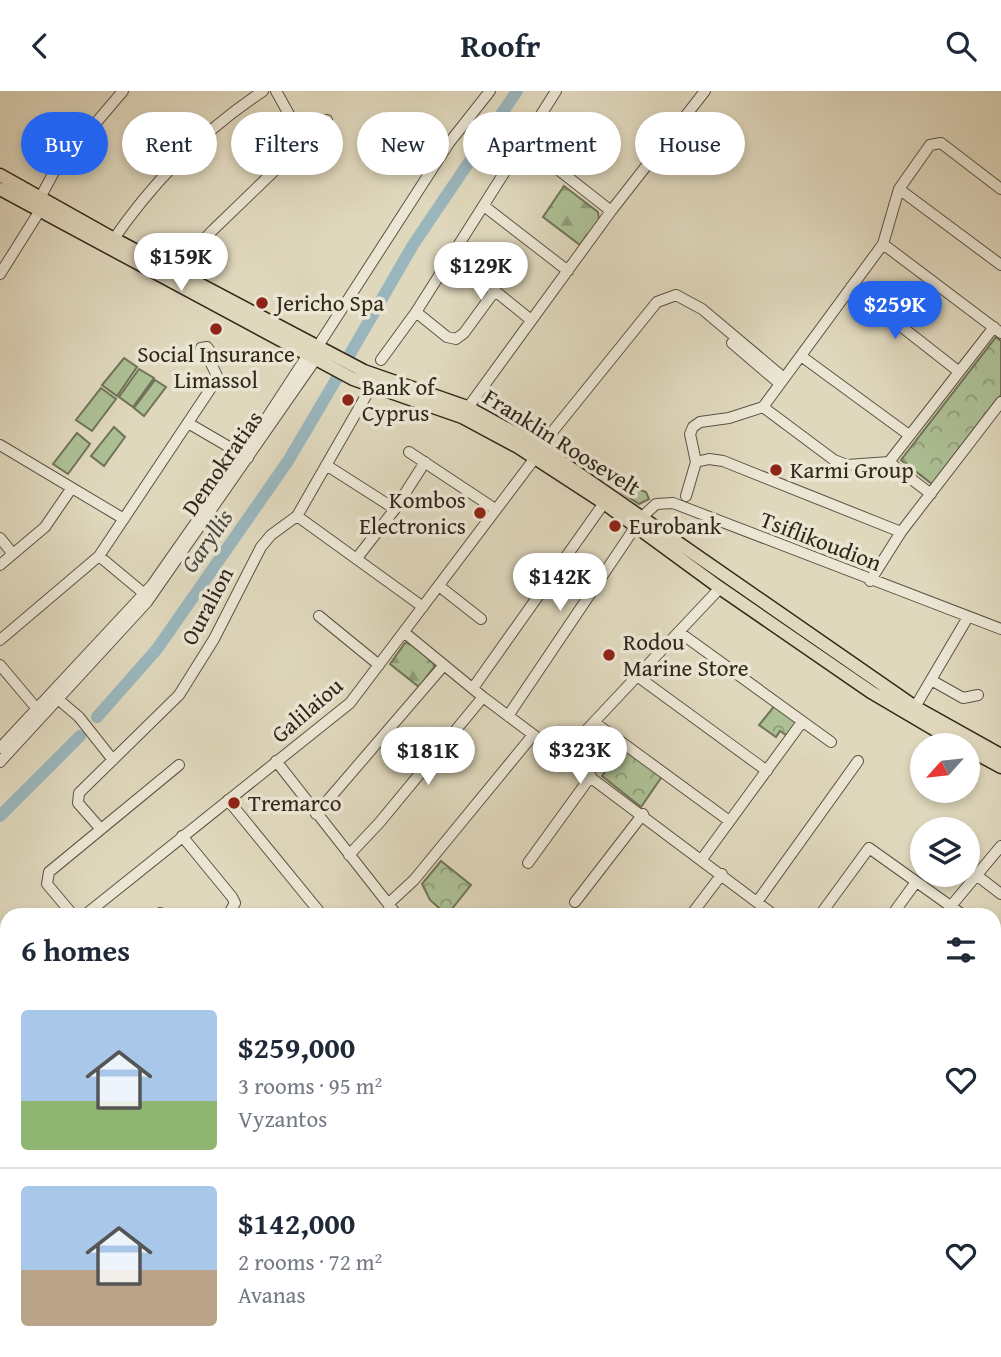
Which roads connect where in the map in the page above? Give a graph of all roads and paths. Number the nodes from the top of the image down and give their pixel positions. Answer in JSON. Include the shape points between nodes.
{"nodes":[{"id":1,"x":123,"y":91,"type":"edge"},
{"id":2,"x":263,"y":91,"type":"edge"},
{"id":3,"x":276,"y":91,"type":"edge"},
{"id":4,"x":490,"y":91,"type":"edge"},
{"id":5,"x":556,"y":91,"type":"edge"},
{"id":6,"x":705,"y":91,"type":"edge"},
{"id":7,"x":287,"y":112,"type":"edge"},
{"id":8,"x":542,"y":112,"type":"edge"},
{"id":9,"x":0,"y":175,"type":"edge"},
{"id":10,"x":271,"y":175,"type":"edge"},
{"id":11,"x":503,"y":175,"type":"edge"},
{"id":12,"x":565,"y":175,"type":"edge"},
{"id":13,"x":0,"y":189,"type":"edge"},
{"id":14,"x":899,"y":189,"type":"junction"},
{"id":15,"x":1001,"y":189,"type":"edge"},
{"id":16,"x":40,"y":198,"type":"junction"},
{"id":17,"x":484,"y":206,"type":"junction"},
{"id":18,"x":611,"y":211,"type":"junction"},
{"id":19,"x":39,"y":212,"type":"junction"},
{"id":20,"x":111,"y":244,"type":"junction"},
{"id":21,"x":883,"y":244,"type":"junction"},
{"id":22,"x":452,"y":256,"type":"junction"},
{"id":23,"x":1001,"y":265,"type":"edge"},
{"id":24,"x":175,"y":271,"type":"junction"},
{"id":25,"x":568,"y":271,"type":"junction"},
{"id":26,"x":0,"y":274,"type":"edge"},
{"id":27,"x":851,"y":287,"type":"junction"},
{"id":28,"x":494,"y":292,"type":"junction"},
{"id":29,"x":416,"y":312,"type":"junction"},
{"id":30,"x":531,"y":320,"type":"junction"},
{"id":31,"x":998,"y":330,"type":"edge"},
{"id":32,"x":315,"y":353,"type":"junction"},
{"id":33,"x":801,"y":356,"type":"junction"},
{"id":34,"x":208,"y":358,"type":"dead end"},
{"id":35,"x":381,"y":361,"type":"dead end"},
{"id":36,"x":958,"y":372,"type":"junction"},
{"id":37,"x":782,"y":381,"type":"junction"},
{"id":38,"x":372,"y":387,"type":"junction"},
{"id":39,"x":1001,"y":402,"type":"edge"},
{"id":40,"x":763,"y":407,"type":"junction"},
{"id":41,"x":465,"y":412,"type":"junction"},
{"id":42,"x":188,"y":423,"type":"junction"},
{"id":43,"x":909,"y":435,"type":"junction"},
{"id":44,"x":0,"y":445,"type":"edge"},
{"id":45,"x":409,"y":451,"type":"dead end"},
{"id":46,"x":538,"y":453,"type":"junction"},
{"id":47,"x":246,"y":457,"type":"junction"},
{"id":48,"x":425,"y":462,"type":"junction"},
{"id":49,"x":696,"y":462,"type":"junction"},
{"id":50,"x":889,"y":462,"type":"junction"},
{"id":51,"x":326,"y":465,"type":"junction"},
{"id":52,"x":71,"y":489,"type":"junction"},
{"id":53,"x":931,"y":494,"type":"junction"},
{"id":54,"x":686,"y":496,"type":"dead end"},
{"id":55,"x":604,"y":503,"type":"junction"},
{"id":56,"x":395,"y":509,"type":"junction"},
{"id":57,"x":495,"y":509,"type":"junction"},
{"id":58,"x":297,"y":516,"type":"junction"},
{"id":59,"x":124,"y":519,"type":"junction"},
{"id":60,"x":639,"y":522,"type":"junction"},
{"id":61,"x":901,"y":532,"type":"junction"},
{"id":62,"x":0,"y":538,"type":"edge"},
{"id":63,"x":13,"y":554,"type":"junction"},
{"id":64,"x":99,"y":556,"type":"junction"},
{"id":65,"x":357,"y":558,"type":"junction"},
{"id":66,"x":0,"y":565,"type":"edge"},
{"id":67,"x":870,"y":580,"type":"junction"},
{"id":68,"x":439,"y":586,"type":"junction"},
{"id":69,"x":720,"y":589,"type":"junction"},
{"id":70,"x":146,"y":598,"type":"junction"},
{"id":71,"x":423,"y":607,"type":"junction"},
{"id":72,"x":319,"y":616,"type":"dead end"},
{"id":73,"x":968,"y":617,"type":"junction"},
{"id":74,"x":481,"y":619,"type":"dead end"},
{"id":75,"x":1001,"y":629,"type":"edge"},
{"id":76,"x":679,"y":632,"type":"junction"},
{"id":77,"x":405,"y":633,"type":"junction"},
{"id":78,"x":0,"y":640,"type":"edge"},
{"id":79,"x":379,"y":665,"type":"junction"},
{"id":80,"x":444,"y":665,"type":"junction"},
{"id":81,"x":0,"y":666,"type":"edge"},
{"id":82,"x":638,"y":676,"type":"junction"},
{"id":83,"x":931,"y":680,"type":"junction"},
{"id":84,"x":473,"y":688,"type":"junction"},
{"id":85,"x":978,"y":695,"type":"dead end"},
{"id":86,"x":483,"y":697,"type":"junction"},
{"id":87,"x":59,"y":699,"type":"junction"},
{"id":88,"x":35,"y":705,"type":"junction"},
{"id":89,"x":915,"y":707,"type":"junction"},
{"id":90,"x":508,"y":716,"type":"junction"},
{"id":91,"x":594,"y":722,"type":"junction"},
{"id":92,"x":802,"y":722,"type":"junction"},
{"id":93,"x":939,"y":733,"type":"edge"},
{"id":94,"x":533,"y":734,"type":"junction"},
{"id":95,"x":831,"y":742,"type":"dead end"},
{"id":96,"x":2,"y":744,"type":"edge"},
{"id":97,"x":563,"y":755,"type":"junction"},
{"id":98,"x":1001,"y":755,"type":"edge"},
{"id":99,"x":980,"y":756,"type":"edge"},
{"id":100,"x":113,"y":760,"type":"junction"},
{"id":101,"x":276,"y":761,"type":"junction"},
{"id":102,"x":859,"y":761,"type":"dead end"},
{"id":103,"x":0,"y":762,"type":"edge"},
{"id":104,"x":179,"y":765,"type":"dead end"},
{"id":105,"x":1001,"y":767,"type":"edge"},
{"id":106,"x":767,"y":771,"type":"junction"},
{"id":107,"x":591,"y":776,"type":"junction"},
{"id":108,"x":228,"y":800,"type":"junction"},
{"id":109,"x":316,"y":814,"type":"junction"},
{"id":110,"x":643,"y":814,"type":"junction"},
{"id":111,"x":728,"y":820,"type":"junction"},
{"id":112,"x":99,"y":827,"type":"junction"},
{"id":113,"x":182,"y":836,"type":"junction"},
{"id":114,"x":1001,"y":846,"type":"edge"},
{"id":115,"x":349,"y":855,"type":"junction"},
{"id":116,"x":702,"y":859,"type":"junction"},
{"id":117,"x":528,"y":863,"type":"dead end"},
{"id":118,"x":980,"y":869,"type":"edge"},
{"id":119,"x":722,"y":874,"type":"junction"},
{"id":120,"x":910,"y":878,"type":"edge"},
{"id":121,"x":980,"y":878,"type":"edge"},
{"id":122,"x":912,"y":887,"type":"edge"},
{"id":123,"x":923,"y":887,"type":"edge"},
{"id":124,"x":965,"y":887,"type":"edge"},
{"id":125,"x":1001,"y":894,"type":"edge"},
{"id":126,"x":575,"y":902,"type":"dead end"},
{"id":127,"x":757,"y":902,"type":"junction"},
{"id":128,"x":388,"y":904,"type":"junction"},
{"id":129,"x":951,"y":906,"type":"junction"},
{"id":130,"x":67,"y":908,"type":"edge"},
{"id":131,"x":94,"y":908,"type":"edge"},
{"id":132,"x":232,"y":908,"type":"edge"},
{"id":133,"x":316,"y":908,"type":"edge"},
{"id":134,"x":391,"y":908,"type":"edge"},
{"id":135,"x":696,"y":908,"type":"edge"},
{"id":136,"x":764,"y":908,"type":"edge"},
{"id":137,"x":825,"y":908,"type":"edge"},
{"id":138,"x":897,"y":908,"type":"edge"},
{"id":139,"x":954,"y":908,"type":"edge"}],
"edges":[{"from":1,"to":16,"type":"street","via":[[71,149]]},
{"from":2,"to":20,"type":"street","via":[[177,164],[133,211]]},
{"from":3,"to":7,"type":"street"},
{"from":4,"to":32,"type":"street","name":"Demokratias","via":[[449,143]]},
{"from":5,"to":8,"type":"street"},
{"from":6,"to":18,"type":"street"},
{"from":9,"to":16,"type":"main road","name":"Franklin Roosevelt"},
{"from":10,"to":24,"type":"street"},
{"from":11,"to":17,"type":"street"},
{"from":12,"to":18,"type":"street"},
{"from":13,"to":19,"type":"main road","name":"Franklin Roosevelt"},
{"from":14,"to":15,"type":"street","via":[[936,142]]},
{"from":14,"to":21,"type":"street"},
{"from":14,"to":23,"type":"street"},
{"from":16,"to":19,"type":"street"},
{"from":16,"to":20,"type":"main road","name":"Franklin Roosevelt"},
{"from":17,"to":22,"type":"street"},
{"from":17,"to":25,"type":"street"},
{"from":18,"to":25,"type":"street"},
{"from":19,"to":20,"type":"main road","name":"Franklin Roosevelt"},
{"from":19,"to":26,"type":"street"},
{"from":20,"to":24,"type":"main road","name":"Franklin Roosevelt"},
{"from":20,"to":32,"type":"main road","name":"Franklin Roosevelt"},
{"from":21,"to":27,"type":"street"},
{"from":21,"to":31,"type":"street"},
{"from":22,"to":28,"type":"street"},
{"from":22,"to":29,"type":"street"},
{"from":24,"to":32,"type":"main road","name":"Franklin Roosevelt"},
{"from":25,"to":30,"type":"street"},
{"from":27,"to":33,"type":"street"},
{"from":27,"to":36,"type":"street"},
{"from":28,"to":29,"type":"street","via":[[456,339]]},
{"from":28,"to":30,"type":"street"},
{"from":29,"to":35,"type":"street"},
{"from":30,"to":41,"type":"street"},
{"from":31,"to":36,"type":"street"},
{"from":32,"to":38,"type":"main road","name":"Franklin Roosevelt"},
{"from":32,"to":41,"type":"main road","name":"Franklin Roosevelt"},
{"from":32,"to":47,"type":"street","name":"Demokratias"},
{"from":33,"to":37,"type":"street"},
{"from":33,"to":43,"type":"street"},
{"from":34,"to":42,"type":"street","via":[[217,379]]},
{"from":36,"to":43,"type":"street"},
{"from":37,"to":40,"type":"street"},
{"from":37,"to":46,"type":"street","name":"Galilaiou","via":[[702,309],[676,295],[657,302]]},
{"from":38,"to":41,"type":"main road","name":"Franklin Roosevelt"},
{"from":38,"to":51,"type":"street","name":"Ouralion"},
{"from":39,"to":53,"type":"street"},
{"from":40,"to":49,"type":"street","via":[[693,427],[690,434]]},
{"from":40,"to":50,"type":"street","via":[[834,460],[847,465]]},
{"from":41,"to":46,"type":"main road","name":"Franklin Roosevelt"},
{"from":42,"to":47,"type":"street"},
{"from":42,"to":59,"type":"street"},
{"from":43,"to":50,"type":"street"},
{"from":44,"to":52,"type":"street"},
{"from":45,"to":48,"type":"street"},
{"from":46,"to":55,"type":"main road","name":"Franklin Roosevelt"},
{"from":46,"to":57,"type":"street","name":"Galilaiou"},
{"from":46,"to":60,"type":"main road","name":"Franklin Roosevelt"},
{"from":47,"to":70,"type":"street","name":"Demokratias"},
{"from":48,"to":56,"type":"street"},
{"from":48,"to":57,"type":"street"},
{"from":49,"to":54,"type":"street"},
{"from":49,"to":61,"type":"street","via":[[723,461]]},
{"from":50,"to":53,"type":"street"},
{"from":51,"to":56,"type":"street"},
{"from":51,"to":58,"type":"street","name":"Ouralion"},
{"from":52,"to":59,"type":"street"},
{"from":52,"to":63,"type":"street","via":[[45,527]]},
{"from":53,"to":61,"type":"street"},
{"from":55,"to":60,"type":"main road","name":"Franklin Roosevelt"},
{"from":55,"to":84,"type":"street"},
{"from":56,"to":65,"type":"street"},
{"from":57,"to":68,"type":"street","name":"Galilaiou"},
{"from":58,"to":65,"type":"street"},
{"from":58,"to":100,"type":"street","name":"Ouralion","via":[[261,547],[179,695]]},
{"from":59,"to":64,"type":"street"},
{"from":60,"to":67,"type":"street","name":"Tsiflikoudion","via":[[656,504],[673,503]]},
{"from":60,"to":69,"type":"main road","name":"Franklin Roosevelt"},
{"from":60,"to":89,"type":"main road","name":"Franklin Roosevelt"},
{"from":60,"to":90,"type":"street"},
{"from":61,"to":67,"type":"street"},
{"from":62,"to":63,"type":"street"},
{"from":63,"to":66,"type":"street"},
{"from":64,"to":70,"type":"street"},
{"from":64,"to":78,"type":"street"},
{"from":65,"to":71,"type":"street"},
{"from":67,"to":73,"type":"street","name":"Tsiflikoudion"},
{"from":68,"to":71,"type":"street","name":"Galilaiou"},
{"from":68,"to":74,"type":"street"},
{"from":69,"to":76,"type":"street"},
{"from":69,"to":93,"type":"main road","name":"Franklin Roosevelt"},
{"from":70,"to":87,"type":"street","name":"Demokratias"},
{"from":70,"to":88,"type":"street","name":"Demokratias"},
{"from":71,"to":77,"type":"street","name":"Galilaiou"},
{"from":72,"to":79,"type":"street"},
{"from":73,"to":75,"type":"street","name":"Tsiflikoudion"},
{"from":73,"to":83,"type":"street"},
{"from":76,"to":82,"type":"street"},
{"from":76,"to":92,"type":"street"},
{"from":77,"to":79,"type":"street","name":"Galilaiou"},
{"from":77,"to":80,"type":"street"},
{"from":79,"to":101,"type":"street","name":"Galilaiou","via":[[350,703]]},
{"from":80,"to":84,"type":"street"},
{"from":80,"to":109,"type":"street"},
{"from":81,"to":88,"type":"street"},
{"from":82,"to":91,"type":"street"},
{"from":82,"to":106,"type":"street"},
{"from":83,"to":85,"type":"street","via":[[963,698]]},
{"from":83,"to":89,"type":"street"},
{"from":84,"to":86,"type":"street"},
{"from":86,"to":90,"type":"street"},
{"from":86,"to":115,"type":"street"},
{"from":87,"to":100,"type":"street"},
{"from":87,"to":103,"type":"street","name":"Demokratias"},
{"from":88,"to":96,"type":"street","name":"Demokratias"},
{"from":89,"to":98,"type":"main road","name":"Franklin Roosevelt"},
{"from":90,"to":94,"type":"street"},
{"from":91,"to":97,"type":"street"},
{"from":91,"to":111,"type":"street"},
{"from":92,"to":95,"type":"street"},
{"from":92,"to":106,"type":"street"},
{"from":94,"to":97,"type":"street"},
{"from":94,"to":128,"type":"street","via":[[414,880]]},
{"from":97,"to":107,"type":"street"},
{"from":99,"to":105,"type":"main road"},
{"from":100,"to":112,"type":"street","name":"Ouralion","via":[[76,799]]},
{"from":101,"to":108,"type":"street","name":"Galilaiou"},
{"from":101,"to":109,"type":"street"},
{"from":102,"to":127,"type":"street"},
{"from":104,"to":112,"type":"street"},
{"from":106,"to":111,"type":"street"},
{"from":107,"to":110,"type":"street"},
{"from":107,"to":117,"type":"street"},
{"from":108,"to":113,"type":"street","name":"Galilaiou"},
{"from":108,"to":133,"type":"street"},
{"from":109,"to":115,"type":"street"},
{"from":110,"to":116,"type":"street"},
{"from":110,"to":126,"type":"street"},
{"from":111,"to":116,"type":"street"},
{"from":112,"to":130,"type":"street","via":[[46,878]]},
{"from":113,"to":131,"type":"street","name":"Galilaiou"},
{"from":113,"to":132,"type":"street","via":[[232,897]]},
{"from":114,"to":118,"type":"street"},
{"from":115,"to":128,"type":"street"},
{"from":116,"to":119,"type":"street"},
{"from":119,"to":127,"type":"street"},
{"from":119,"to":135,"type":"street"},
{"from":120,"to":137,"type":"street","via":[[869,848]]},
{"from":121,"to":125,"type":"street"},
{"from":122,"to":138,"type":"street"},
{"from":123,"to":129,"type":"street"},
{"from":124,"to":129,"type":"street"},
{"from":127,"to":136,"type":"street"},
{"from":128,"to":134,"type":"street"},
{"from":129,"to":139,"type":"street"}]}
